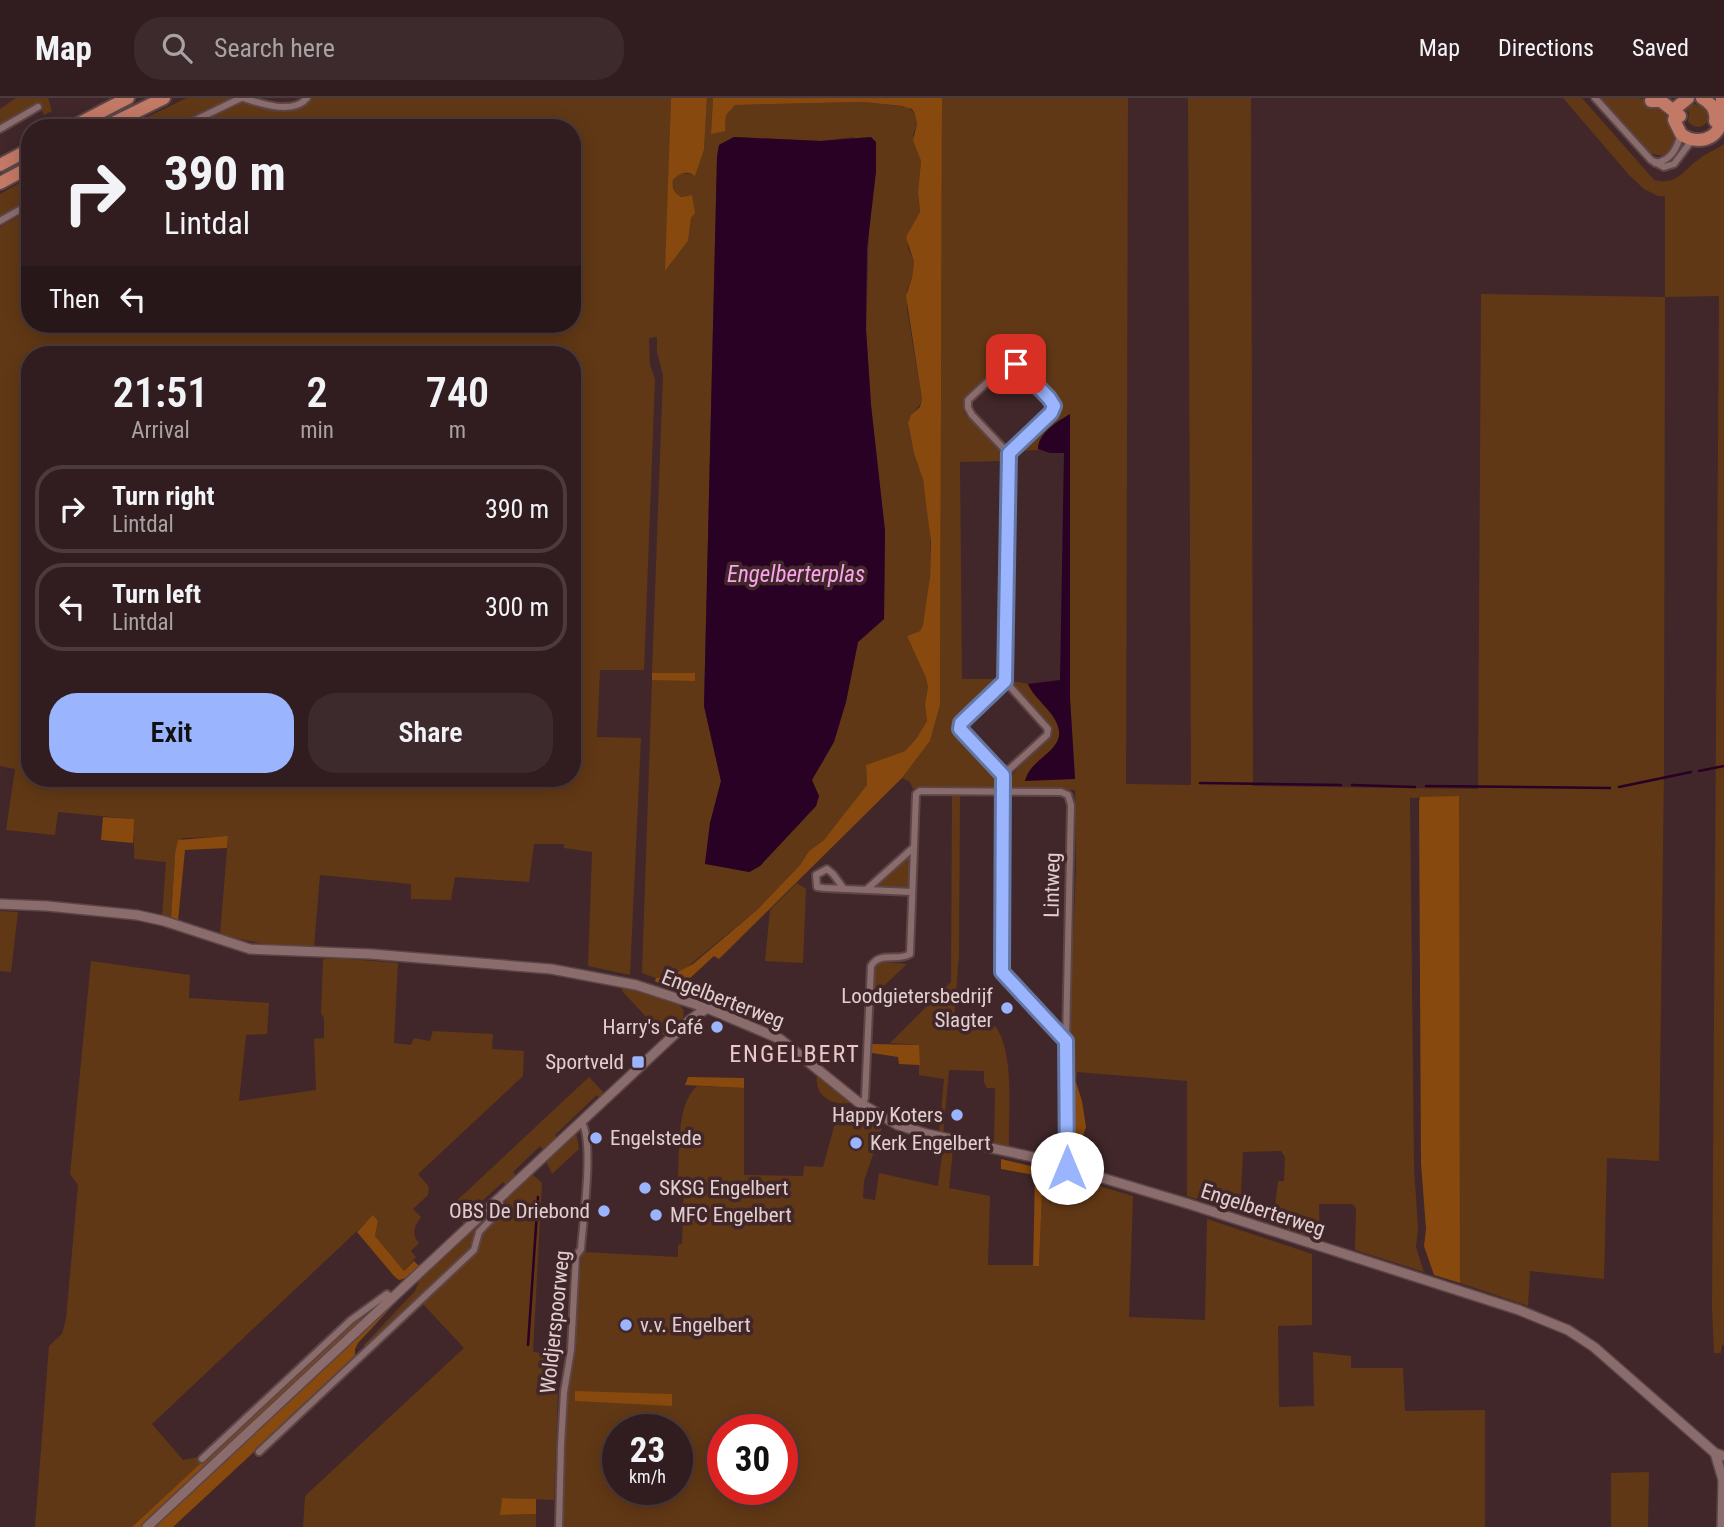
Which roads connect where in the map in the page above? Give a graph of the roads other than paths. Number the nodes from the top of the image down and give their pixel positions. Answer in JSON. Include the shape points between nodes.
{"nodes":[{"id":1,"x":128,"y":98,"type":"edge"},
{"id":2,"x":164,"y":98,"type":"edge"},
{"id":3,"x":242,"y":98,"type":"edge"},
{"id":4,"x":307,"y":98,"type":"edge"},
{"id":5,"x":1595,"y":98,"type":"edge"},
{"id":6,"x":1649,"y":100,"type":"edge"},
{"id":7,"x":1711,"y":101,"type":"edge"},
{"id":8,"x":1679,"y":105,"type":"edge"},
{"id":9,"x":38,"y":107,"type":"dead end"},
{"id":10,"x":87,"y":119,"type":"edge"},
{"id":11,"x":121,"y":119,"type":"edge"},
{"id":12,"x":198,"y":119,"type":"edge"},
{"id":13,"x":0,"y":129,"type":"edge"},
{"id":14,"x":1690,"y":136,"type":"junction"},
{"id":15,"x":21,"y":154,"type":"edge"},
{"id":16,"x":1654,"y":163,"type":"junction"},
{"id":17,"x":0,"y":165,"type":"edge"},
{"id":18,"x":21,"y":172,"type":"edge"},
{"id":19,"x":0,"y":183,"type":"edge"},
{"id":20,"x":21,"y":209,"type":"edge"},
{"id":21,"x":0,"y":221,"type":"edge"},
{"id":22,"x":1009,"y":453,"type":"junction"},
{"id":23,"x":1005,"y":681,"type":"junction"},
{"id":24,"x":1003,"y":775,"type":"junction"},
{"id":25,"x":1003,"y":791,"type":"junction"},
{"id":26,"x":914,"y":847,"type":"junction"},
{"id":27,"x":844,"y":889,"type":"junction"},
{"id":28,"x":866,"y":890,"type":"junction"},
{"id":29,"x":912,"y":892,"type":"junction"},
{"id":30,"x":0,"y":904,"type":"edge"},
{"id":31,"x":689,"y":1002,"type":"junction"},
{"id":32,"x":707,"y":1008,"type":"junction"},
{"id":33,"x":690,"y":1020,"type":"junction"},
{"id":34,"x":1066,"y":1041,"type":"junction"},
{"id":35,"x":862,"y":1105,"type":"junction"},
{"id":36,"x":582,"y":1123,"type":"junction"},
{"id":37,"x":1067,"y":1168,"type":"junction"},
{"id":38,"x":499,"y":1200,"type":"junction"},
{"id":39,"x":393,"y":1299,"type":"junction"},
{"id":40,"x":259,"y":1452,"type":"dead end"},
{"id":41,"x":1720,"y":1455,"type":"edge"},
{"id":42,"x":202,"y":1458,"type":"dead end"},
{"id":43,"x":1723,"y":1480,"type":"edge"},
{"id":44,"x":147,"y":1527,"type":"edge"},
{"id":45,"x":559,"y":1527,"type":"edge"},
{"id":46,"x":1722,"y":1527,"type":"edge"}],
"edges":[{"from":1,"to":10,"type":"highway"},
{"from":2,"to":11,"type":"highway"},
{"from":3,"to":4,"type":"street","via":[[288,107],[301,105]]},
{"from":3,"to":12,"type":"street"},
{"from":5,"to":16,"type":"street"},
{"from":6,"to":8,"type":"highway"},
{"from":7,"to":14,"type":"highway","via":[[1721,122],[1714,135],[1701,141]]},
{"from":8,"to":14,"type":"highway"},
{"from":9,"to":13,"type":"street"},
{"from":14,"to":16,"type":"street","via":[[1665,160]]},
{"from":14,"to":16,"type":"street","via":[[1674,164]]},
{"from":15,"to":17,"type":"highway"},
{"from":18,"to":19,"type":"highway"},
{"from":20,"to":21,"type":"street"},
{"from":22,"to":22,"type":"street","via":[[1054,406],[1010,361],[968,400],[972,415]]},
{"from":22,"to":23,"type":"street"},
{"from":23,"to":24,"type":"street","via":[[960,729]]},
{"from":23,"to":24,"type":"street","via":[[1048,729]]},
{"from":24,"to":25,"type":"street"},
{"from":25,"to":26,"type":"street","via":[[919,791]]},
{"from":25,"to":34,"type":"street","via":[[1002,972]]},
{"from":25,"to":34,"type":"street","name":"Lintweg","via":[[1061,792],[1068,795],[1071,805]]},
{"from":26,"to":28,"type":"street"},
{"from":26,"to":29,"type":"street"},
{"from":27,"to":27,"type":"street","via":[[817,887],[816,875],[827,869]]},
{"from":27,"to":28,"type":"street"},
{"from":28,"to":29,"type":"street"},
{"from":29,"to":35,"type":"street","via":[[910,954],[881,958],[871,966]]},
{"from":30,"to":31,"type":"street","name":"Engelberterweg","via":[[138,915],[250,949],[371,954],[585,973]]},
{"from":31,"to":32,"type":"street","name":"Engelberterweg"},
{"from":31,"to":33,"type":"street"},
{"from":32,"to":33,"type":"street"},
{"from":32,"to":35,"type":"street","name":"Engelberterweg","via":[[780,1039]]},
{"from":33,"to":36,"type":"street"},
{"from":34,"to":37,"type":"street"},
{"from":35,"to":37,"type":"street","name":"Engelberterweg","via":[[898,1125],[927,1134]]},
{"from":36,"to":38,"type":"street"},
{"from":36,"to":45,"type":"street","name":"Woldjerspoorweg","via":[[587,1135],[585,1197],[564,1392]]},
{"from":37,"to":41,"type":"street","name":"Engelberterweg","via":[[1385,1266],[1568,1330]]},
{"from":38,"to":39,"type":"street"},
{"from":38,"to":40,"type":"street","via":[[501,1209],[480,1232],[474,1250]]},
{"from":39,"to":42,"type":"street","via":[[387,1294],[351,1320]]},
{"from":39,"to":44,"type":"street"},
{"from":41,"to":43,"type":"street","name":"Engelberterweg"},
{"from":43,"to":46,"type":"street","name":"Engelberterweg"}]}
